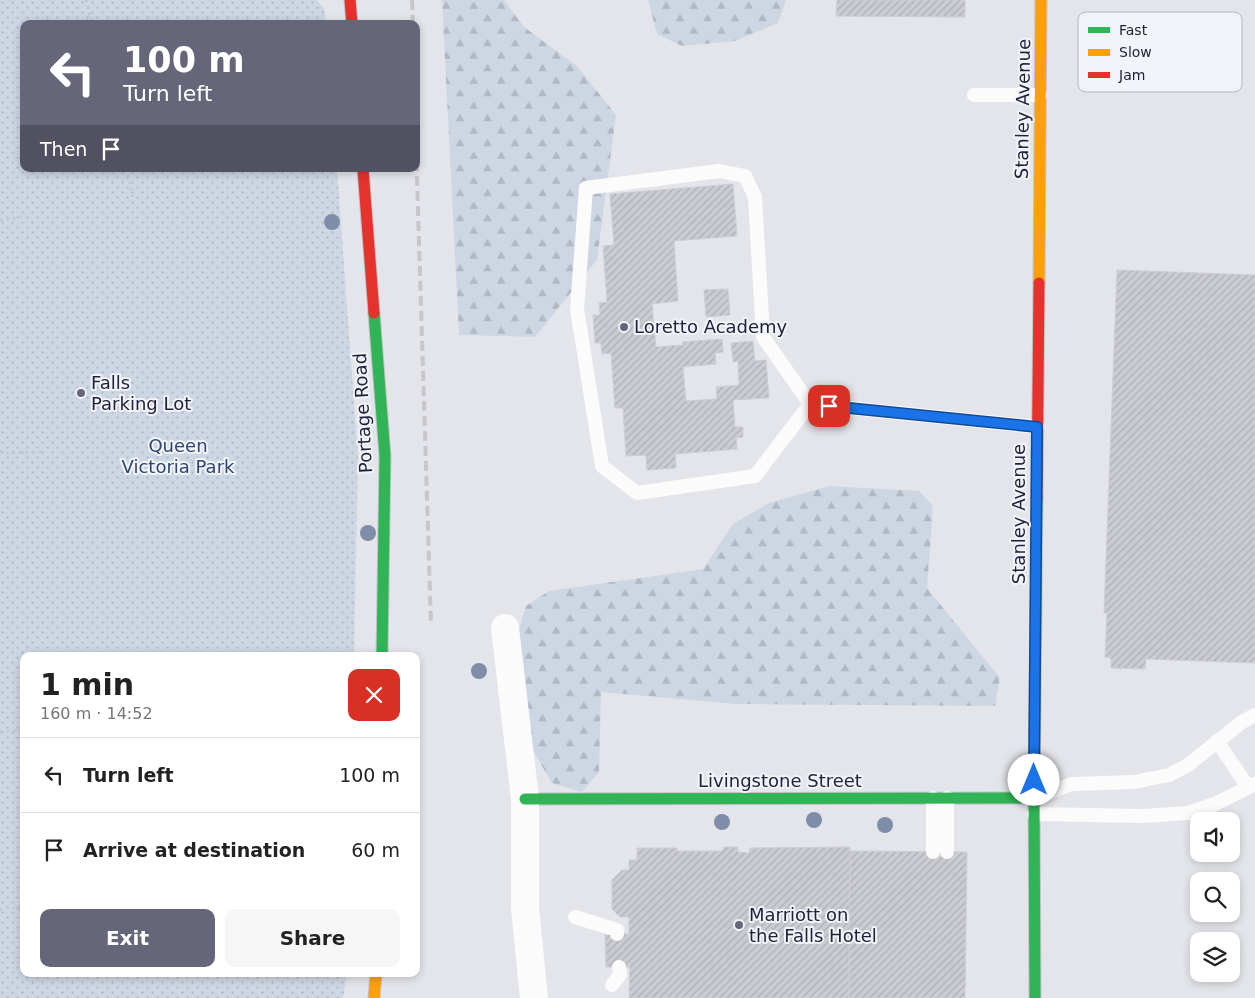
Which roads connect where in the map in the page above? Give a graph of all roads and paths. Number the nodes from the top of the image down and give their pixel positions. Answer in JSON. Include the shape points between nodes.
{"nodes":[{"id":1,"x":86,"y":0,"type":"edge"},
{"id":2,"x":350,"y":0,"type":"edge"},
{"id":3,"x":1041,"y":0,"type":"edge"},
{"id":4,"x":91,"y":20,"type":"edge"},
{"id":5,"x":352,"y":20,"type":"edge"},
{"id":6,"x":974,"y":95,"type":"dead end"},
{"id":7,"x":1040,"y":95,"type":"junction"},
{"id":8,"x":127,"y":172,"type":"edge"},
{"id":9,"x":363,"y":172,"type":"edge"},
{"id":10,"x":133,"y":198,"type":"dead end"},
{"id":11,"x":22,"y":217,"type":"dead end"},
{"id":12,"x":0,"y":220,"type":"edge"},
{"id":13,"x":810,"y":404,"type":"junction"},
{"id":14,"x":1037,"y":427,"type":"junction"},
{"id":15,"x":0,"y":451,"type":"edge"},
{"id":16,"x":41,"y":452,"type":"dead end"},
{"id":17,"x":505,"y":628,"type":"dead end"},
{"id":18,"x":382,"y":652,"type":"edge"},
{"id":19,"x":1255,"y":715,"type":"edge"},
{"id":20,"x":20,"y":730,"type":"edge"},
{"id":21,"x":0,"y":732,"type":"edge"},
{"id":22,"x":1217,"y":741,"type":"junction"},
{"id":23,"x":1252,"y":785,"type":"edge"},
{"id":24,"x":940,"y":798,"type":"junction"},
{"id":25,"x":1034,"y":798,"type":"junction"},
{"id":26,"x":525,"y":799,"type":"junction"},
{"id":27,"x":1034,"y":814,"type":"junction"},
{"id":28,"x":940,"y":852,"type":"dead end"},
{"id":29,"x":20,"y":909,"type":"edge"},
{"id":30,"x":0,"y":910,"type":"edge"},
{"id":31,"x":576,"y":917,"type":"dead end"},
{"id":32,"x":617,"y":934,"type":"dead end"},
{"id":33,"x":620,"y":967,"type":"dead end"},
{"id":34,"x":376,"y":977,"type":"edge"},
{"id":35,"x":612,"y":986,"type":"dead end"},
{"id":36,"x":374,"y":998,"type":"edge"},
{"id":37,"x":534,"y":998,"type":"edge"},
{"id":38,"x":1035,"y":998,"type":"edge"}],
"edges":[{"from":1,"to":4,"type":"path"},
{"from":2,"to":5,"type":"main road"},
{"from":3,"to":7,"type":"main road","name":"Stanley Avenue"},
{"from":6,"to":7,"type":"lane"},
{"from":7,"to":14,"type":"main road","name":"Stanley Avenue"},
{"from":8,"to":10,"type":"path"},
{"from":9,"to":18,"type":"main road","name":"Portage Road","via":[[385,456]]},
{"from":11,"to":12,"type":"path"},
{"from":13,"to":13,"type":"lane","via":[[755,476],[638,493],[602,466],[577,309],[586,188],[720,171],[745,176],[755,197],[764,337]]},
{"from":13,"to":14,"type":"lane"},
{"from":14,"to":25,"type":"main road","name":"Stanley Avenue"},
{"from":15,"to":16,"type":"path"},
{"from":17,"to":26,"type":"street"},
{"from":19,"to":22,"type":"lane"},
{"from":20,"to":21,"type":"path"},
{"from":22,"to":23,"type":"lane"},
{"from":22,"to":25,"type":"lane","via":[[1188,765],[1169,775],[1134,782],[1072,784]]},
{"from":23,"to":27,"type":"lane","via":[[1215,804],[1188,813],[1142,816]]},
{"from":24,"to":25,"type":"main road","name":"Livingstone Street"},
{"from":24,"to":26,"type":"main road","name":"Livingstone Street"},
{"from":24,"to":28,"type":"lane"},
{"from":25,"to":27,"type":"main road","name":"Stanley Avenue"},
{"from":26,"to":37,"type":"street","via":[[525,908]]},
{"from":27,"to":38,"type":"main road","name":"Stanley Avenue"},
{"from":29,"to":30,"type":"path","via":[[9,907]]},
{"from":31,"to":32,"type":"lane","via":[[617,930]]},
{"from":33,"to":35,"type":"lane","via":[[620,975]]},
{"from":34,"to":36,"type":"main road"}]}
